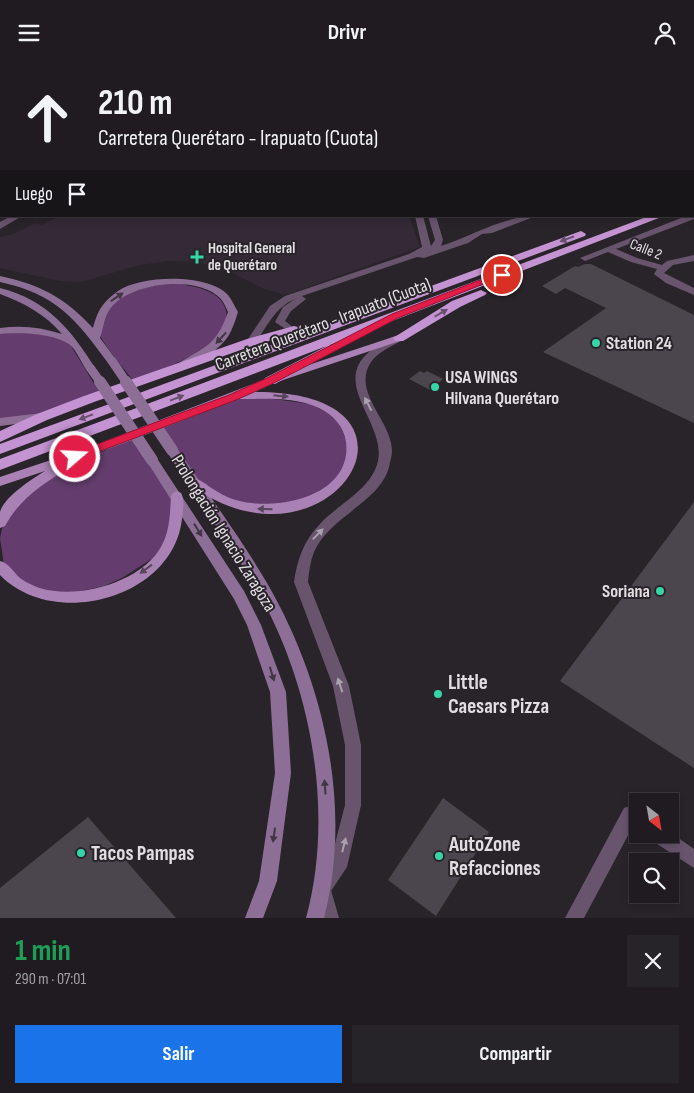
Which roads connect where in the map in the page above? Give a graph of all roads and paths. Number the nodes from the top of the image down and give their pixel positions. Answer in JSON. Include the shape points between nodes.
{"nodes":[{"id":1,"x":16,"y":217,"type":"edge"},
{"id":2,"x":419,"y":217,"type":"edge"},
{"id":3,"x":432,"y":217,"type":"edge"},
{"id":4,"x":529,"y":217,"type":"edge"},
{"id":5,"x":626,"y":217,"type":"edge"},
{"id":6,"x":656,"y":217,"type":"edge"},
{"id":7,"x":691,"y":217,"type":"edge"},
{"id":8,"x":0,"y":226,"type":"edge"},
{"id":9,"x":590,"y":241,"type":"junction"},
{"id":10,"x":608,"y":249,"type":"junction"},
{"id":11,"x":424,"y":255,"type":"junction"},
{"id":12,"x":412,"y":256,"type":"junction"},
{"id":13,"x":585,"y":257,"type":"dead end"},
{"id":14,"x":694,"y":258,"type":"edge"},
{"id":15,"x":663,"y":268,"type":"junction"},
{"id":16,"x":0,"y":279,"type":"edge"},
{"id":17,"x":0,"y":291,"type":"edge"},
{"id":18,"x":694,"y":292,"type":"edge"},
{"id":19,"x":395,"y":316,"type":"junction"},
{"id":20,"x":349,"y":319,"type":"junction"},
{"id":21,"x":0,"y":331,"type":"edge"},
{"id":22,"x":293,"y":331,"type":"junction"},
{"id":23,"x":95,"y":337,"type":"junction"},
{"id":24,"x":399,"y":338,"type":"junction"},
{"id":25,"x":251,"y":342,"type":"junction"},
{"id":26,"x":74,"y":343,"type":"junction"},
{"id":27,"x":177,"y":369,"type":"junction"},
{"id":28,"x":270,"y":381,"type":"junction"},
{"id":29,"x":232,"y":397,"type":"junction"},
{"id":30,"x":42,"y":417,"type":"junction"},
{"id":31,"x":0,"y":422,"type":"edge"},
{"id":32,"x":0,"y":437,"type":"edge"},
{"id":33,"x":0,"y":449,"type":"edge"},
{"id":34,"x":94,"y":451,"type":"junction"},
{"id":35,"x":0,"y":465,"type":"edge"},
{"id":36,"x":0,"y":482,"type":"edge"},
{"id":37,"x":194,"y":482,"type":"junction"},
{"id":38,"x":177,"y":496,"type":"junction"},
{"id":39,"x":0,"y":523,"type":"edge"},
{"id":40,"x":0,"y":567,"type":"edge"},
{"id":41,"x":629,"y":825,"type":"edge"},
{"id":42,"x":670,"y":843,"type":"edge"},
{"id":43,"x":694,"y":859,"type":"edge"},
{"id":44,"x":323,"y":888,"type":"junction"},
{"id":45,"x":254,"y":918,"type":"edge"},
{"id":46,"x":315,"y":918,"type":"edge"},
{"id":47,"x":330,"y":918,"type":"edge"},
{"id":48,"x":574,"y":918,"type":"edge"}],
"edges":[{"from":1,"to":8,"type":"street"},
{"from":2,"to":12,"type":"street","via":[[427,245]]},
{"from":3,"to":11,"type":"street","via":[[439,241]]},
{"from":4,"to":11,"type":"street","via":[[480,232],[465,241]]},
{"from":5,"to":20,"type":"highway","name":"Carretera Querétaro - Irapuato (Cuota)","one_way":true},
{"from":6,"to":9,"type":"highway","name":"Carretera Querétaro - Irapuato (Cuota)"},
{"from":7,"to":10,"type":"street"},
{"from":9,"to":19,"type":"highway","name":"Carretera Querétaro - Irapuato (Cuota)"},
{"from":24,"to":9,"type":"highway","one_way":true,"via":[[456,305]]},
{"from":10,"to":13,"type":"street"},
{"from":10,"to":15,"type":"street","name":"Calle 2"},
{"from":11,"to":12,"type":"street"},
{"from":11,"to":22,"type":"street","via":[[298,300],[287,309],[280,322]]},
{"from":12,"to":25,"type":"street","via":[[288,298],[274,308]]},
{"from":14,"to":15,"type":"street"},
{"from":15,"to":18,"type":"street","name":"Calle 2","via":[[659,274],[668,281]]},
{"from":16,"to":23,"type":"main road","name":"Prolongación Ignacio Zaragoza","via":[[39,290],[56,299],[77,315]]},
{"from":17,"to":26,"type":"main road","name":"Prolongación Ignacio Zaragoza","via":[[43,309]]},
{"from":19,"to":28,"type":"highway"},
{"from":35,"to":19,"type":"highway","name":"Carretera Querétaro - Irapuato (Cuota)","one_way":true},
{"from":20,"to":22,"type":"highway"},
{"from":20,"to":33,"type":"highway","name":"Carretera Querétaro - Irapuato (Cuota)","one_way":true},
{"from":21,"to":26,"type":"main road","via":[[40,330]]},
{"from":22,"to":25,"type":"highway"},
{"from":23,"to":27,"type":"main road","one_way":true,"via":[[96,321],[102,309],[130,289],[162,281],[205,285],[228,299],[233,312],[230,326],[213,346]]},
{"from":23,"to":37,"type":"main road","name":"Prolongación Ignacio Zaragoza","bridge":true},
{"from":24,"to":28,"type":"main road"},
{"from":44,"to":24,"type":"street","one_way":true,"via":[[338,867],[353,805],[353,745],[341,686],[301,582],[301,566],[312,541],[370,488],[383,469],[386,459],[382,433],[359,378],[372,355]]},
{"from":25,"to":27,"type":"highway"},
{"from":26,"to":38,"type":"main road","name":"Prolongación Ignacio Zaragoza","bridge":true},
{"from":27,"to":30,"type":"highway"},
{"from":28,"to":29,"type":"main road"},
{"from":29,"to":34,"type":"main road"},
{"from":29,"to":37,"type":"main road","one_way":true,"via":[[287,396],[311,401],[334,413],[350,434],[352,453],[347,470],[322,495],[299,505],[275,509],[237,505],[216,497]]},
{"from":30,"to":31,"type":"main road"},
{"from":30,"to":32,"type":"highway"},
{"from":34,"to":36,"type":"main road"},
{"from":34,"to":39,"type":"main road","via":[[32,485],[7,510]]},
{"from":44,"to":37,"type":"main road","name":"Prolongación Ignacio Zaragoza","one_way":true,"via":[[327,853],[326,783],[308,693],[292,645],[262,586]]},
{"from":38,"to":40,"type":"main road","one_way":true,"via":[[174,529],[166,550],[147,569],[122,584],[84,596],[60,599],[34,594],[12,582]]},
{"from":38,"to":45,"type":"main road","name":"Prolongación Ignacio Zaragoza","one_way":true,"via":[[239,595],[254,625],[278,692],[283,773],[268,881]]},
{"from":41,"to":48,"type":"street"},
{"from":42,"to":43,"type":"street"},
{"from":44,"to":46,"type":"main road","name":"Prolongación Ignacio Zaragoza"},
{"from":44,"to":47,"type":"street"}]}
